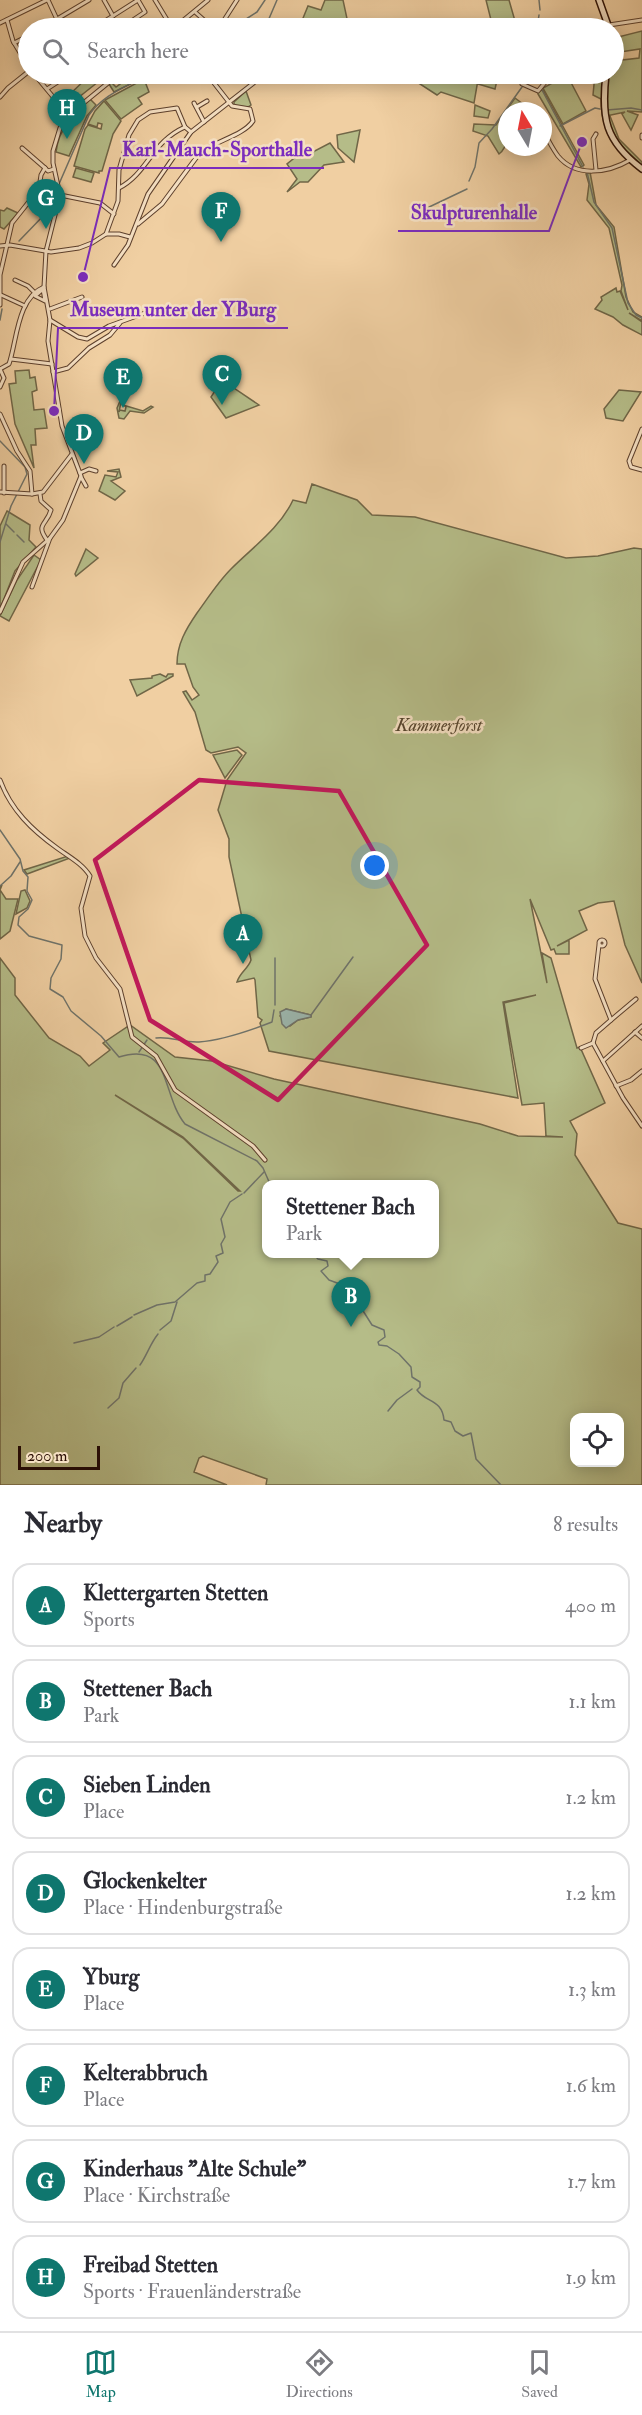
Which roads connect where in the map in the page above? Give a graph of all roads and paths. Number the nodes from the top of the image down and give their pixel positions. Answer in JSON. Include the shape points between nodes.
{"nodes":[{"id":1,"x":47,"y":0,"type":"edge"},
{"id":2,"x":89,"y":0,"type":"edge"},
{"id":3,"x":104,"y":0,"type":"edge"},
{"id":4,"x":138,"y":0,"type":"edge"},
{"id":5,"x":155,"y":0,"type":"edge"},
{"id":6,"x":208,"y":0,"type":"edge"},
{"id":7,"x":237,"y":0,"type":"edge"},
{"id":8,"x":599,"y":0,"type":"edge"},
{"id":9,"x":39,"y":2,"type":"edge"},
{"id":10,"x":195,"y":12,"type":"junction"},
{"id":11,"x":113,"y":16,"type":"joint"},
{"id":12,"x":56,"y":18,"type":"edge"},
{"id":13,"x":60,"y":18,"type":"edge"},
{"id":14,"x":136,"y":18,"type":"edge"},
{"id":15,"x":167,"y":18,"type":"edge"},
{"id":16,"x":187,"y":18,"type":"edge"},
{"id":17,"x":202,"y":18,"type":"edge"},
{"id":18,"x":225,"y":18,"type":"edge"},
{"id":19,"x":606,"y":18,"type":"edge"},
{"id":20,"x":7,"y":20,"type":"junction"},
{"id":21,"x":642,"y":20,"type":"edge"},
{"id":22,"x":0,"y":23,"type":"edge"},
{"id":23,"x":624,"y":24,"type":"edge"},
{"id":24,"x":18,"y":41,"type":"edge"},
{"id":25,"x":14,"y":43,"type":"junction"},
{"id":26,"x":18,"y":50,"type":"edge"},
{"id":27,"x":18,"y":80,"type":"edge"},
{"id":28,"x":43,"y":84,"type":"edge"},
{"id":29,"x":55,"y":84,"type":"edge"},
{"id":30,"x":107,"y":84,"type":"edge"},
{"id":31,"x":215,"y":84,"type":"edge"},
{"id":32,"x":253,"y":84,"type":"edge"},
{"id":33,"x":522,"y":84,"type":"dead end"},
{"id":34,"x":544,"y":84,"type":"edge"},
{"id":35,"x":605,"y":84,"type":"edge"},
{"id":36,"x":48,"y":89,"type":"junction"},
{"id":37,"x":0,"y":97,"type":"edge"},
{"id":38,"x":207,"y":101,"type":"dead end"},
{"id":39,"x":229,"y":103,"type":"junction"},
{"id":40,"x":61,"y":116,"type":"dead end"},
{"id":41,"x":204,"y":122,"type":"junction"},
{"id":42,"x":185,"y":127,"type":"junction"},
{"id":43,"x":191,"y":132,"type":"junction"},
{"id":44,"x":596,"y":134,"type":"dead end"},
{"id":45,"x":552,"y":146,"type":"edge"},
{"id":46,"x":22,"y":148,"type":"dead end"},
{"id":47,"x":630,"y":160,"type":"junction"},
{"id":48,"x":53,"y":163,"type":"junction"},
{"id":49,"x":44,"y":167,"type":"junction"},
{"id":50,"x":54,"y":169,"type":"junction"},
{"id":51,"x":642,"y":169,"type":"edge"},
{"id":52,"x":596,"y":170,"type":"junction"},
{"id":53,"x":119,"y":188,"type":"junction"},
{"id":54,"x":59,"y":193,"type":"junction"},
{"id":55,"x":114,"y":214,"type":"junction"},
{"id":56,"x":136,"y":226,"type":"junction"},
{"id":57,"x":106,"y":234,"type":"junction"},
{"id":58,"x":130,"y":237,"type":"junction"},
{"id":59,"x":0,"y":246,"type":"edge"},
{"id":60,"x":7,"y":246,"type":"junction"},
{"id":61,"x":46,"y":251,"type":"junction"},
{"id":62,"x":114,"y":265,"type":"dead end"},
{"id":63,"x":0,"y":275,"type":"edge"},
{"id":64,"x":15,"y":280,"type":"dead end"},
{"id":65,"x":44,"y":287,"type":"junction"},
{"id":66,"x":35,"y":293,"type":"junction"},
{"id":67,"x":1,"y":295,"type":"edge"},
{"id":68,"x":82,"y":297,"type":"dead end"},
{"id":69,"x":0,"y":305,"type":"edge"},
{"id":70,"x":26,"y":306,"type":"junction"},
{"id":71,"x":50,"y":309,"type":"junction"},
{"id":72,"x":145,"y":313,"type":"dead end"},
{"id":73,"x":50,"y":320,"type":"junction"},
{"id":74,"x":122,"y":321,"type":"junction"},
{"id":75,"x":11,"y":359,"type":"junction"},
{"id":76,"x":52,"y":364,"type":"junction"},
{"id":77,"x":0,"y":369,"type":"edge"},
{"id":78,"x":53,"y":372,"type":"junction"},
{"id":79,"x":0,"y":387,"type":"edge"},
{"id":80,"x":0,"y":414,"type":"edge"},
{"id":81,"x":642,"y":429,"type":"edge"},
{"id":82,"x":72,"y":454,"type":"junction"},
{"id":83,"x":4,"y":466,"type":"dead end"},
{"id":84,"x":642,"y":470,"type":"edge"},
{"id":85,"x":96,"y":471,"type":"dead end"},
{"id":86,"x":80,"y":474,"type":"junction"},
{"id":87,"x":86,"y":486,"type":"dead end"},
{"id":88,"x":2,"y":493,"type":"edge"},
{"id":89,"x":32,"y":494,"type":"junction"},
{"id":90,"x":40,"y":494,"type":"junction"},
{"id":91,"x":49,"y":539,"type":"junction"},
{"id":92,"x":32,"y":587,"type":"dead end"},
{"id":93,"x":0,"y":612,"type":"edge"},
{"id":94,"x":0,"y":780,"type":"edge"},
{"id":95,"x":599,"y":945,"type":"dead end"},
{"id":96,"x":636,"y":999,"type":"dead end"},
{"id":97,"x":610,"y":1020,"type":"junction"},
{"id":98,"x":642,"y":1026,"type":"edge"},
{"id":99,"x":635,"y":1032,"type":"junction"},
{"id":100,"x":642,"y":1038,"type":"edge"},
{"id":101,"x":593,"y":1042,"type":"junction"},
{"id":102,"x":581,"y":1048,"type":"dead end"},
{"id":103,"x":603,"y":1061,"type":"junction"},
{"id":104,"x":642,"y":1071,"type":"edge"},
{"id":105,"x":616,"y":1086,"type":"junction"},
{"id":106,"x":642,"y":1126,"type":"edge"},
{"id":107,"x":265,"y":1160,"type":"dead end"}],
"edges":[{"from":1,"to":9,"type":"street"},
{"from":1,"to":12,"type":"street"},
{"from":2,"to":13,"type":"street"},
{"from":3,"to":11,"type":"street"},
{"from":4,"to":11,"type":"street"},
{"from":4,"to":14,"type":"street","via":[[145,12]]},
{"from":5,"to":15,"type":"street"},
{"from":6,"to":10,"type":"street"},
{"from":7,"to":18,"type":"street"},
{"from":8,"to":19,"type":"main road"},
{"from":9,"to":20,"type":"street"},
{"from":10,"to":16,"type":"street"},
{"from":10,"to":17,"type":"street"},
{"from":20,"to":22,"type":"street"},
{"from":20,"to":25,"type":"street"},
{"from":21,"to":23,"type":"street"},
{"from":24,"to":25,"type":"street"},
{"from":25,"to":26,"type":"street"},
{"from":27,"to":37,"type":"street"},
{"from":28,"to":36,"type":"street"},
{"from":29,"to":36,"type":"street"},
{"from":30,"to":48,"type":"street","via":[[64,123],[54,143]]},
{"from":31,"to":39,"type":"street"},
{"from":32,"to":39,"type":"street"},
{"from":33,"to":34,"type":"street","via":[[538,91]]},
{"from":35,"to":47,"type":"main road","via":[[606,124],[617,146]]},
{"from":36,"to":40,"type":"street"},
{"from":38,"to":41,"type":"street","via":[[196,105]]},
{"from":39,"to":41,"type":"street"},
{"from":39,"to":56,"type":"street","via":[[250,109],[250,125],[206,147],[162,204]]},
{"from":41,"to":43,"type":"street"},
{"from":42,"to":43,"type":"street"},
{"from":42,"to":53,"type":"street","via":[[163,140],[133,179]]},
{"from":42,"to":53,"type":"street","via":[[177,108],[150,112],[138,120],[129,135],[119,170]]},
{"from":43,"to":56,"type":"street","via":[[148,194]]},
{"from":44,"to":52,"type":"street"},
{"from":45,"to":52,"type":"street","via":[[568,165]]},
{"from":46,"to":49,"type":"street"},
{"from":47,"to":51,"type":"main road"},
{"from":47,"to":52,"type":"street","via":[[614,168]]},
{"from":48,"to":49,"type":"street"},
{"from":48,"to":50,"type":"street"},
{"from":49,"to":50,"type":"street","via":[[48,171]]},
{"from":49,"to":60,"type":"street","via":[[39,189],[12,223]]},
{"from":50,"to":54,"type":"street"},
{"from":53,"to":55,"type":"street"},
{"from":54,"to":55,"type":"street","via":[[100,203]]},
{"from":54,"to":61,"type":"street"},
{"from":55,"to":57,"type":"street"},
{"from":56,"to":58,"type":"street"},
{"from":57,"to":58,"type":"street"},
{"from":57,"to":61,"type":"street","via":[[79,248]]},
{"from":58,"to":62,"type":"street"},
{"from":59,"to":60,"type":"street"},
{"from":60,"to":61,"type":"street"},
{"from":60,"to":63,"type":"street"},
{"from":61,"to":65,"type":"street"},
{"from":63,"to":67,"type":"street"},
{"from":64,"to":66,"type":"street"},
{"from":65,"to":66,"type":"street"},
{"from":65,"to":71,"type":"street"},
{"from":66,"to":70,"type":"street"},
{"from":67,"to":69,"type":"street"},
{"from":67,"to":70,"type":"street"},
{"from":68,"to":71,"type":"street"},
{"from":70,"to":75,"type":"street"},
{"from":71,"to":73,"type":"street"},
{"from":72,"to":74,"type":"street"},
{"from":73,"to":74,"type":"street","via":[[87,339]]},
{"from":73,"to":76,"type":"street"},
{"from":74,"to":78,"type":"street","via":[[68,368]]},
{"from":75,"to":76,"type":"street"},
{"from":75,"to":77,"type":"street"},
{"from":76,"to":78,"type":"street"},
{"from":77,"to":79,"type":"street","via":[[4,378]]},
{"from":78,"to":82,"type":"street","via":[[62,426]]},
{"from":80,"to":89,"type":"street","via":[[27,464]]},
{"from":81,"to":84,"type":"street","via":[[629,461],[631,467]]},
{"from":82,"to":86,"type":"street"},
{"from":82,"to":90,"type":"street"},
{"from":83,"to":88,"type":"street"},
{"from":85,"to":86,"type":"street","via":[[89,469]]},
{"from":86,"to":87,"type":"street"},
{"from":86,"to":91,"type":"street","via":[[63,520]]},
{"from":88,"to":89,"type":"street"},
{"from":89,"to":90,"type":"street"},
{"from":90,"to":91,"type":"street","via":[[41,501],[51,510],[41,527]]},
{"from":91,"to":92,"type":"street"},
{"from":91,"to":93,"type":"street","via":[[23,562]]},
{"from":94,"to":107,"type":"street","via":[[13,807],[30,827],[90,876],[81,908],[85,936],[120,989],[132,1037],[160,1061],[175,1090],[253,1146]]},
{"from":95,"to":97,"type":"street","via":[[595,979]]},
{"from":96,"to":97,"type":"street"},
{"from":97,"to":101,"type":"street","via":[[596,1033]]},
{"from":98,"to":99,"type":"street"},
{"from":99,"to":100,"type":"street"},
{"from":99,"to":103,"type":"street"},
{"from":101,"to":102,"type":"street"},
{"from":101,"to":103,"type":"street"},
{"from":103,"to":105,"type":"street"},
{"from":104,"to":105,"type":"street"},
{"from":105,"to":106,"type":"street"}]}
